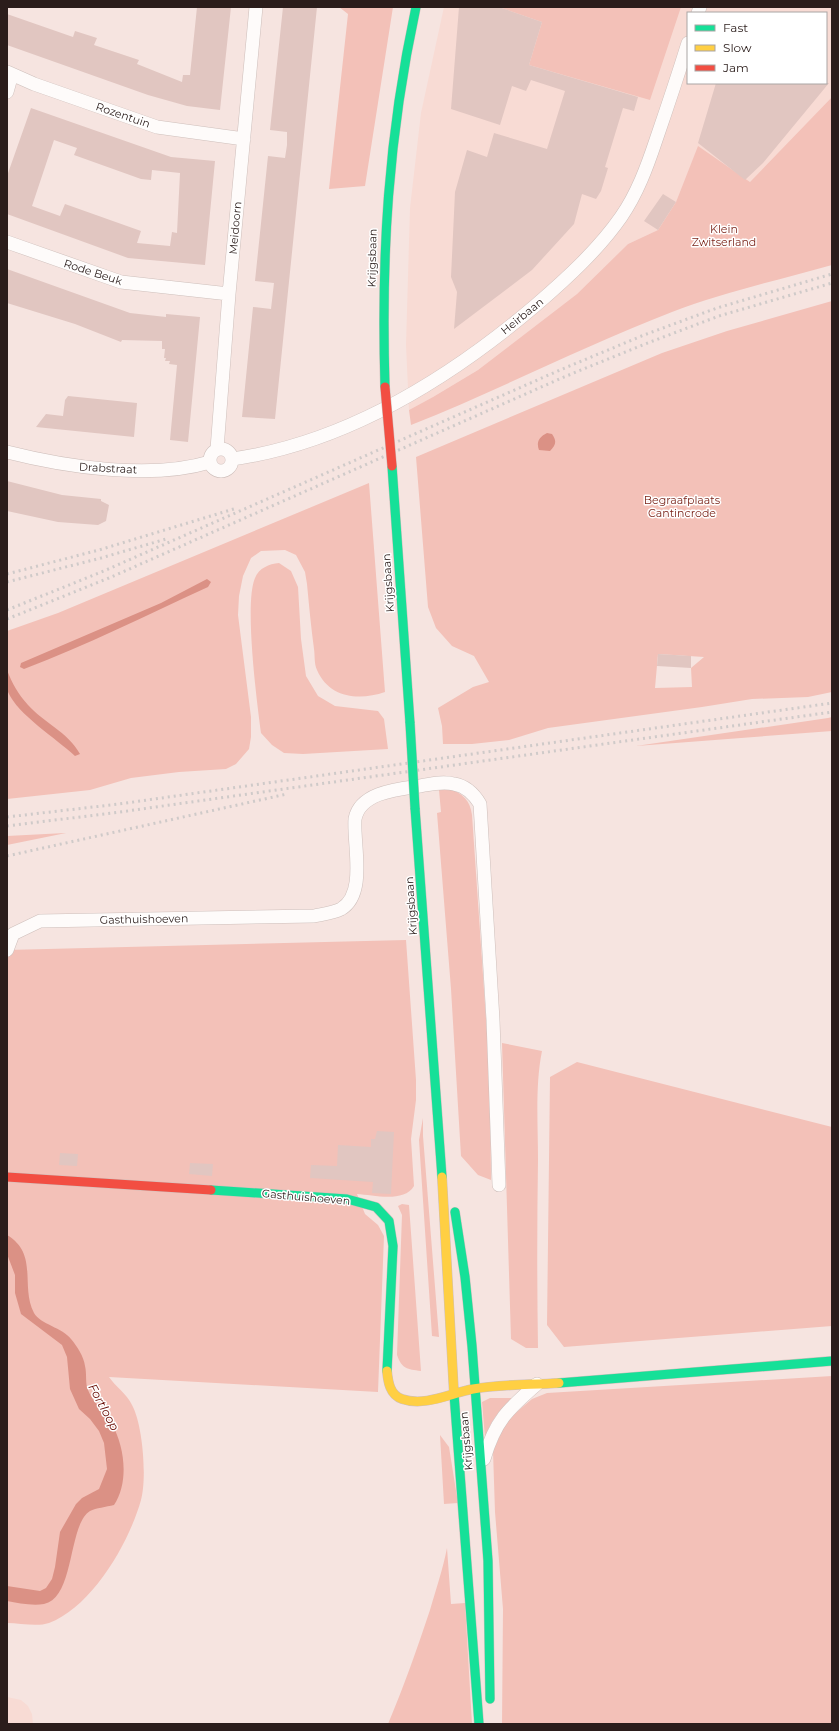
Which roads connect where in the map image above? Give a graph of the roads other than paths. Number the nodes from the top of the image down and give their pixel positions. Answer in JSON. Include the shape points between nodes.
{"nodes":[{"id":1,"x":256,"y":7,"type":"edge"},
{"id":2,"x":416,"y":7,"type":"edge"},
{"id":3,"x":687,"y":46,"type":"edge"},
{"id":4,"x":10,"y":73,"type":"edge"},
{"id":5,"x":7,"y":92,"type":"edge"},
{"id":6,"x":244,"y":139,"type":"junction"},
{"id":7,"x":7,"y":242,"type":"edge"},
{"id":8,"x":229,"y":294,"type":"junction"},
{"id":9,"x":217,"y":449,"type":"junction"},
{"id":10,"x":7,"y":452,"type":"edge"},
{"id":11,"x":232,"y":460,"type":"junction"},
{"id":12,"x":210,"y":462,"type":"junction"},
{"id":13,"x":7,"y":950,"type":"edge"},
{"id":14,"x":442,"y":1159,"type":"junction"},
{"id":15,"x":7,"y":1177,"type":"edge"},
{"id":16,"x":499,"y":1185,"type":"dead end"},
{"id":17,"x":832,"y":1361,"type":"edge"},
{"id":18,"x":538,"y":1384,"type":"junction"},
{"id":19,"x":474,"y":1389,"type":"junction"},
{"id":20,"x":454,"y":1395,"type":"junction"},
{"id":21,"x":481,"y":1470,"type":"junction"},
{"id":22,"x":489,"y":1709,"type":"dead end"},
{"id":23,"x":479,"y":1724,"type":"edge"}],
"edges":[{"from":1,"to":6,"type":"street","name":"Meidoorn"},
{"from":2,"to":14,"type":"main road","name":"Krijgsbaan","bridge":true,"via":[[396,115],[384,228],[383,295],[386,387]]},
{"from":3,"to":11,"type":"street","name":"Heirbaan","via":[[642,181],[621,217],[602,241],[549,294],[450,370],[380,410],[317,438],[265,455]]},
{"from":4,"to":5,"type":"street"},
{"from":4,"to":6,"type":"street","name":"Rozentuin","via":[[34,84],[157,127]]},
{"from":6,"to":8,"type":"street","name":"Meidoorn"},
{"from":7,"to":8,"type":"street","name":"Rode Beuk","via":[[122,282]]},
{"from":8,"to":9,"type":"street","name":"Meidoorn"},
{"from":9,"to":11,"type":"street","via":[[224,449],[230,453]]},
{"from":9,"to":12,"type":"street","via":[[211,454]]},
{"from":10,"to":12,"type":"street","name":"Drabstraat","via":[[51,462],[96,468],[178,469],[192,468]]},
{"from":11,"to":12,"type":"street","via":[[231,466],[219,471],[213,468]]},
{"from":13,"to":16,"type":"street","name":"Gasthuishoeven","via":[[13,934],[40,921],[328,914],[350,902],[355,891],[355,819],[357,812],[369,800],[389,791],[443,782],[470,791],[480,804],[493,1020]]},
{"from":14,"to":19,"type":"main road","name":"Krijgsbaan","via":[[454,1206],[465,1277]]},
{"from":14,"to":20,"type":"main road","name":"Krijgsbaan","via":[[442,1200]]},
{"from":15,"to":20,"type":"main road","name":"Gasthuishoeven","via":[[347,1199],[376,1207],[389,1221],[393,1246],[386,1366],[389,1387],[400,1399],[411,1401],[433,1400]]},
{"from":17,"to":18,"type":"main road","name":"Gasthuishoeven"},
{"from":18,"to":19,"type":"main road","name":"Gasthuishoeven"},
{"from":18,"to":21,"type":"street","via":[[498,1422]]},
{"from":19,"to":20,"type":"main road","name":"Gasthuishoeven"},
{"from":19,"to":21,"type":"main road","name":"Krijgsbaan"},
{"from":20,"to":23,"type":"main road","name":"Krijgsbaan"},
{"from":21,"to":22,"type":"main road","name":"Krijgsbaan","via":[[489,1576]]}]}
